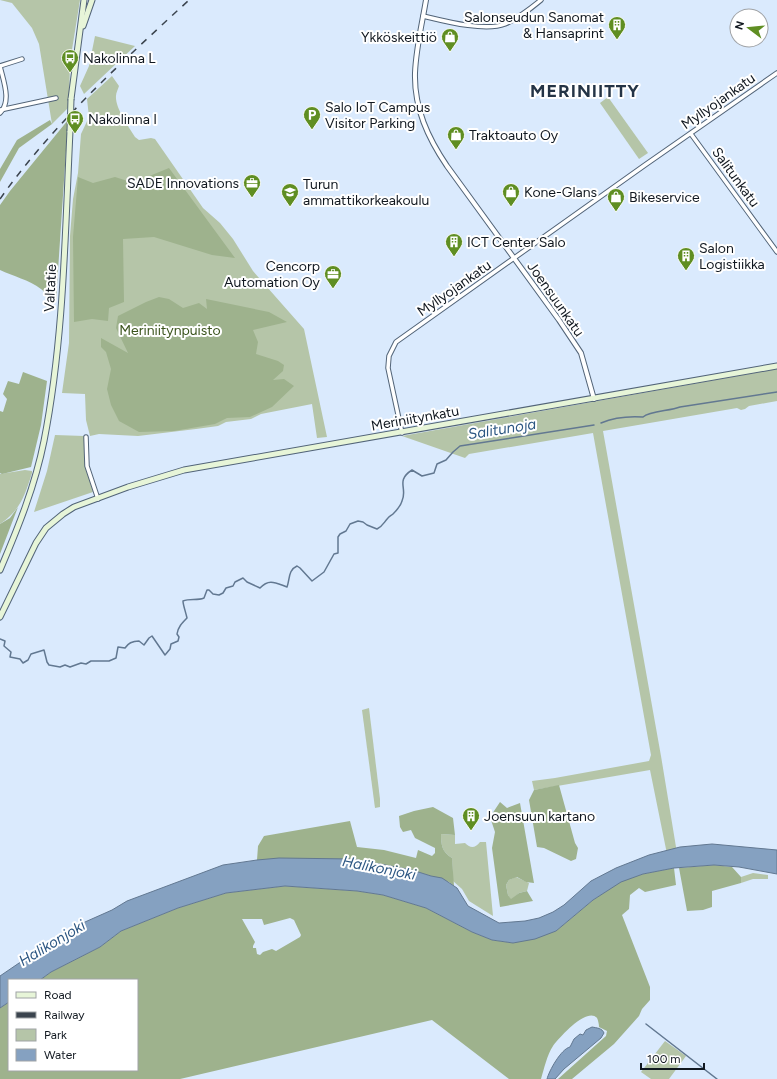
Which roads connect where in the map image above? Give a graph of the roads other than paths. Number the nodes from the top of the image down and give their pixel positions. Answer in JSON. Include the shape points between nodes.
{"nodes":[{"id":1,"x":84,"y":0,"type":"edge"},
{"id":2,"x":92,"y":0,"type":"edge"},
{"id":3,"x":426,"y":0,"type":"edge"},
{"id":4,"x":542,"y":0,"type":"edge"},
{"id":5,"x":423,"y":16,"type":"junction"},
{"id":6,"x":78,"y":40,"type":"junction"},
{"id":7,"x":22,"y":59,"type":"dead end"},
{"id":8,"x":0,"y":66,"type":"edge"},
{"id":9,"x":777,"y":73,"type":"edge"},
{"id":10,"x":56,"y":98,"type":"dead end"},
{"id":11,"x":1,"y":111,"type":"edge"},
{"id":12,"x":691,"y":134,"type":"junction"},
{"id":13,"x":777,"y":252,"type":"edge"},
{"id":14,"x":514,"y":259,"type":"junction"},
{"id":15,"x":777,"y":366,"type":"edge"},
{"id":16,"x":594,"y":399,"type":"junction"},
{"id":17,"x":402,"y":433,"type":"junction"},
{"id":18,"x":86,"y":437,"type":"dead end"},
{"id":19,"x":98,"y":499,"type":"junction"},
{"id":20,"x":0,"y":570,"type":"edge"},
{"id":21,"x":0,"y":617,"type":"edge"}],
"edges":[{"from":1,"to":6,"type":"main road","name":"Valtatie"},
{"from":2,"to":6,"type":"main road"},
{"from":3,"to":5,"type":"street","name":"Joensuunkatu"},
{"from":4,"to":5,"type":"street","via":[[518,18],[491,27]]},
{"from":5,"to":14,"type":"street","name":"Joensuunkatu","via":[[415,74],[418,103],[426,129],[447,166]]},
{"from":6,"to":20,"type":"main road","name":"Valtatie","bridge":true,"via":[[70,131],[60,332],[52,395],[44,442],[32,485],[17,531]]},
{"from":7,"to":8,"type":"street"},
{"from":8,"to":11,"type":"street","via":[[6,96],[6,103]]},
{"from":9,"to":12,"type":"street","name":"Myllyojankatu"},
{"from":10,"to":11,"type":"street"},
{"from":12,"to":13,"type":"street","name":"Salitunkatu"},
{"from":12,"to":14,"type":"street","name":"Myllyojankatu"},
{"from":14,"to":16,"type":"street","name":"Joensuunkatu","via":[[581,353]]},
{"from":14,"to":17,"type":"street","name":"Myllyojankatu","via":[[396,342],[389,356],[388,368]]},
{"from":15,"to":16,"type":"main road","name":"Meriniitynkatu"},
{"from":16,"to":17,"type":"main road","name":"Meriniitynkatu"},
{"from":17,"to":19,"type":"main road","name":"Meriniitynkatu","via":[[184,470]]},
{"from":18,"to":19,"type":"street","via":[[87,466]]},
{"from":19,"to":21,"type":"main road","name":"Meriniitynkatu","via":[[74,507],[46,528]]}]}
